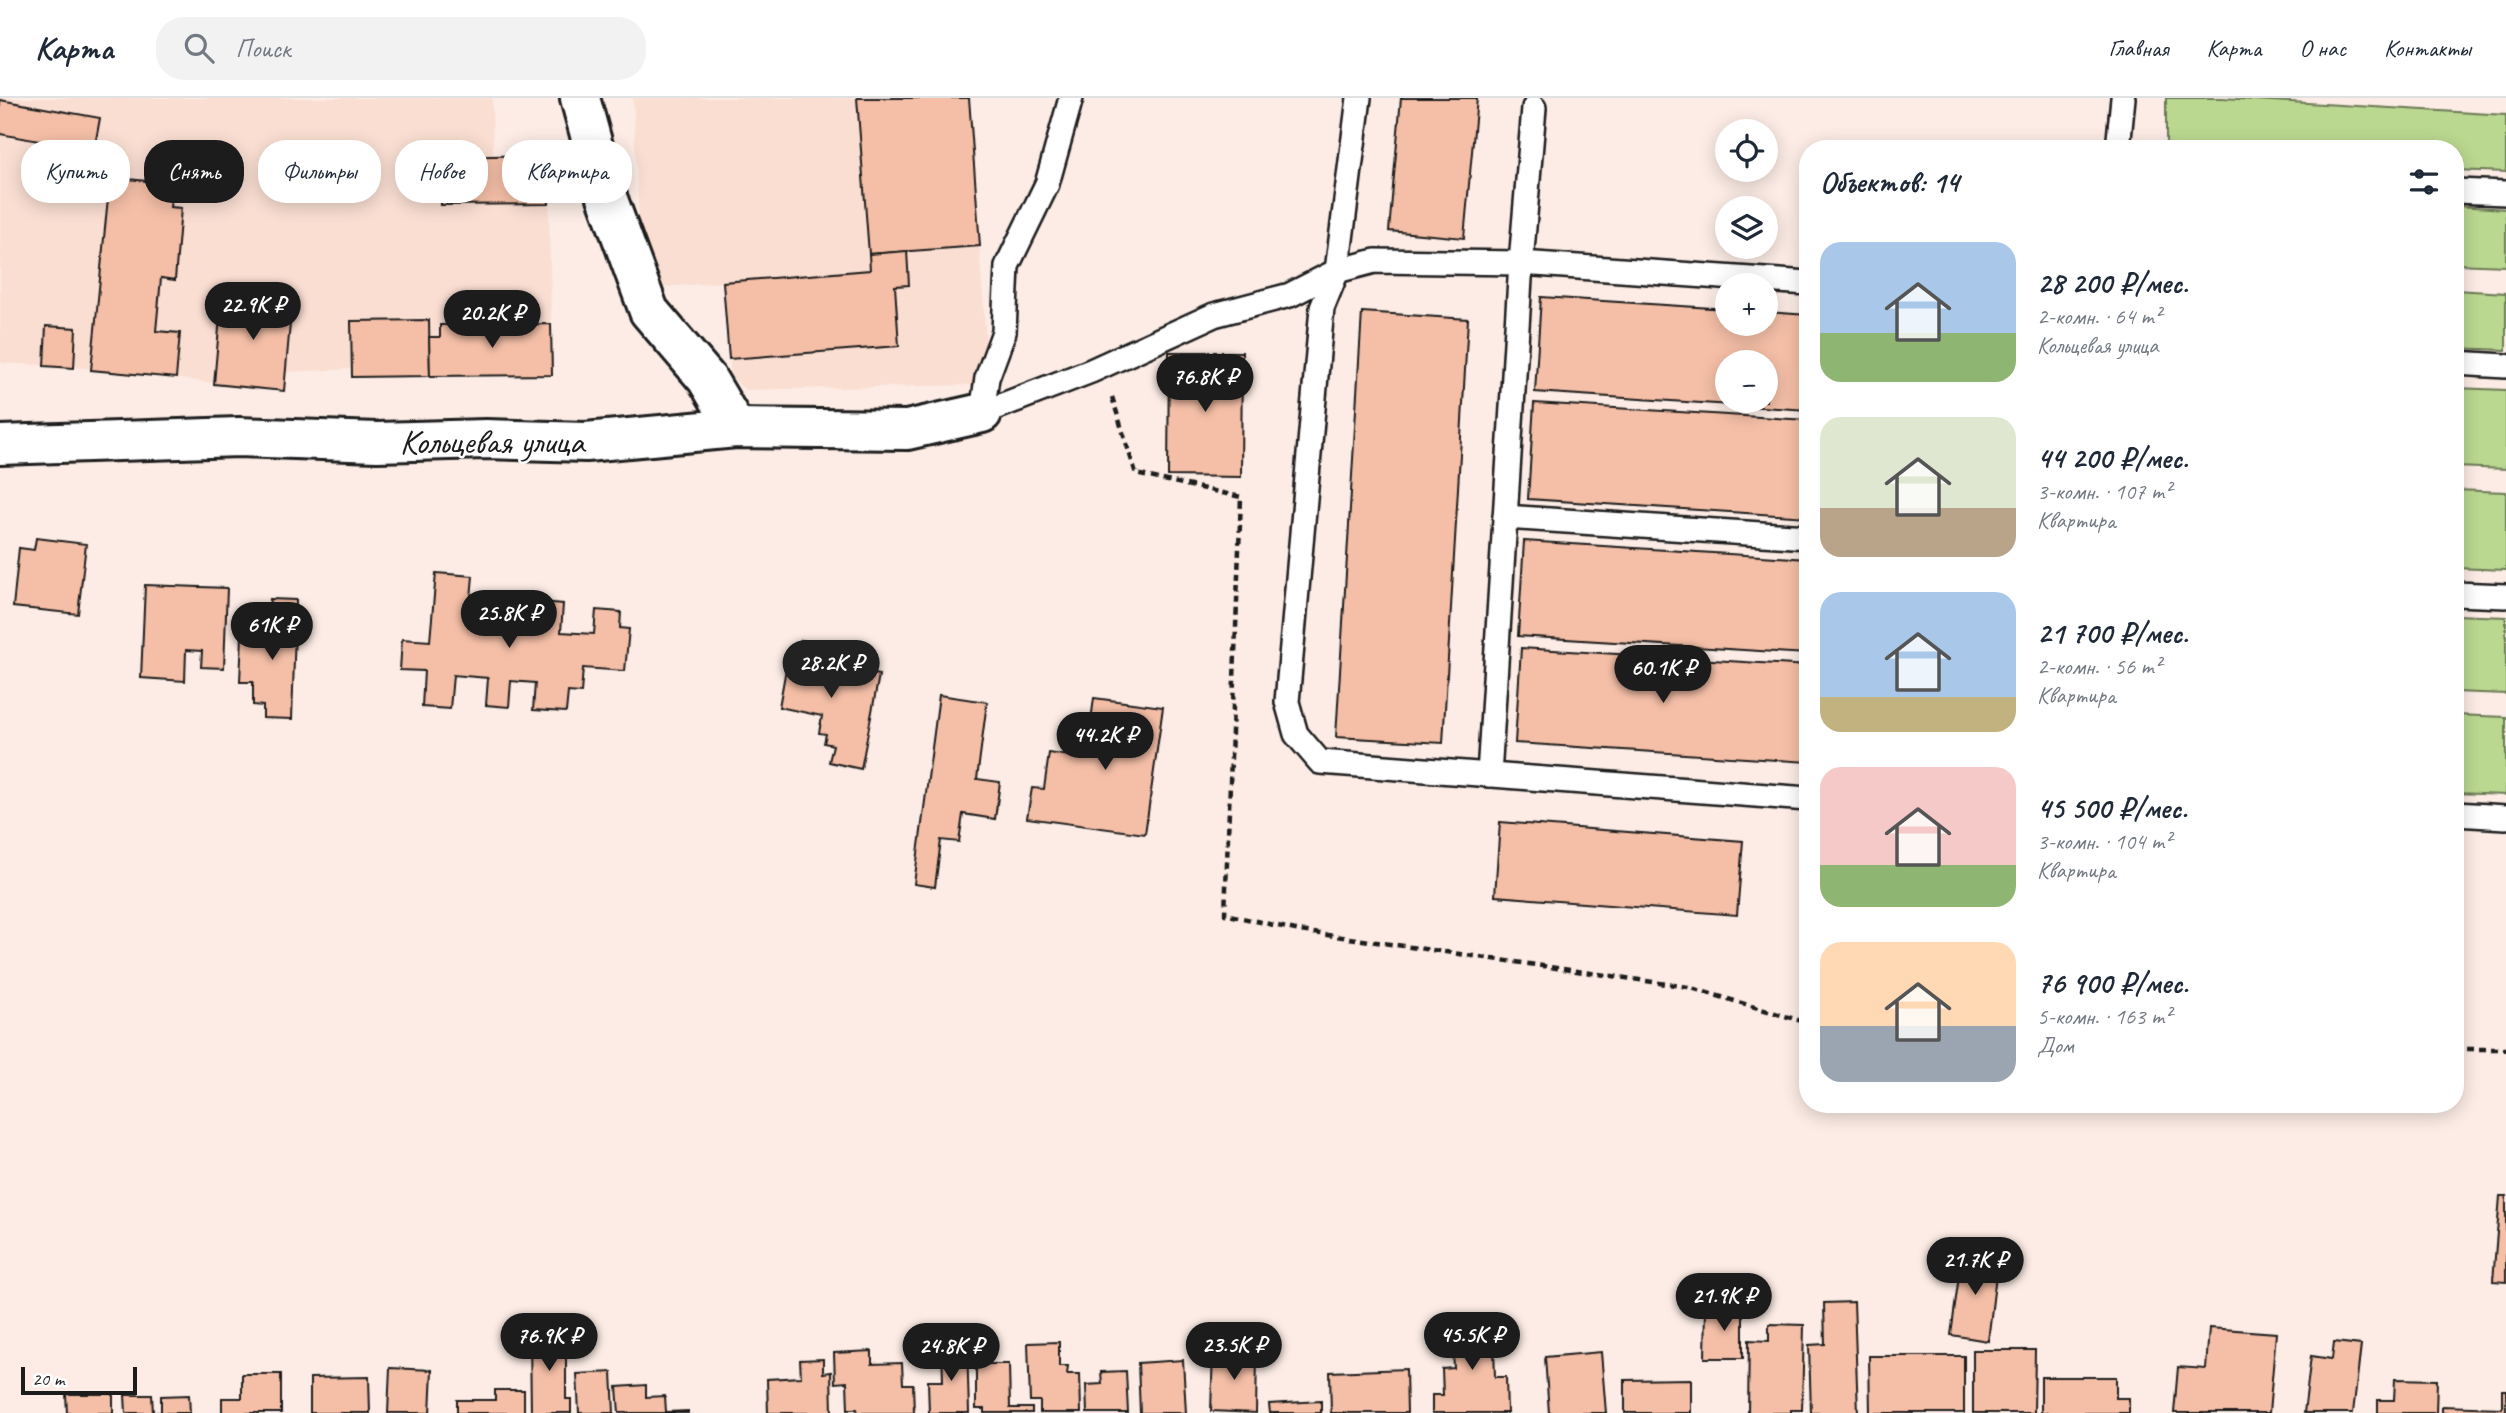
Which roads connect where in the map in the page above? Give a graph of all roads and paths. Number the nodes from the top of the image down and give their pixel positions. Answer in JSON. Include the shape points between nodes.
{"nodes":[{"id":1,"x":580,"y":98,"type":"edge"},
{"id":2,"x":1071,"y":98,"type":"edge"},
{"id":3,"x":1359,"y":98,"type":"edge"},
{"id":4,"x":2123,"y":98,"type":"edge"},
{"id":5,"x":1534,"y":108,"type":"dead end"},
{"id":6,"x":2119,"y":140,"type":"edge"},
{"id":7,"x":2464,"y":192,"type":"edge"},
{"id":8,"x":2506,"y":194,"type":"edge"},
{"id":9,"x":1521,"y":264,"type":"junction"},
{"id":10,"x":1338,"y":271,"type":"junction"},
{"id":11,"x":1799,"y":282,"type":"edge"},
{"id":12,"x":2464,"y":364,"type":"edge"},
{"id":13,"x":1102,"y":366,"type":"junction"},
{"id":14,"x":2506,"y":366,"type":"edge"},
{"id":15,"x":982,"y":413,"type":"junction"},
{"id":16,"x":736,"y":428,"type":"junction"},
{"id":17,"x":0,"y":445,"type":"edge"},
{"id":18,"x":1506,"y":517,"type":"junction"},
{"id":19,"x":1799,"y":536,"type":"edge"},
{"id":20,"x":2464,"y":594,"type":"edge"},
{"id":21,"x":2506,"y":596,"type":"edge"},
{"id":22,"x":1489,"y":775,"type":"junction"},
{"id":23,"x":1799,"y":798,"type":"edge"},
{"id":24,"x":2464,"y":815,"type":"edge"},
{"id":25,"x":2506,"y":817,"type":"edge"},
{"id":26,"x":1799,"y":1020,"type":"edge"},
{"id":27,"x":2464,"y":1049,"type":"edge"},
{"id":28,"x":2506,"y":1049,"type":"edge"}],
"edges":[{"from":1,"to":16,"type":"street","via":[[607,197],[649,311],[707,379]]},
{"from":2,"to":15,"type":"lane","via":[[1047,184],[1007,266],[1004,332]]},
{"from":3,"to":10,"type":"lane"},
{"from":4,"to":6,"type":"lane"},
{"from":5,"to":9,"type":"lane"},
{"from":7,"to":8,"type":"lane"},
{"from":9,"to":10,"type":"lane","via":[[1375,261]]},
{"from":9,"to":11,"type":"lane"},
{"from":9,"to":18,"type":"lane"},
{"from":10,"to":13,"type":"lane","via":[[1290,295],[1214,315]]},
{"from":10,"to":22,"type":"lane","via":[[1322,307],[1287,702],[1296,734],[1320,762]]},
{"from":12,"to":14,"type":"lane"},
{"from":13,"to":15,"type":"lane"},
{"from":13,"to":26,"type":"path","via":[[1136,474],[1241,497],[1225,914],[1300,931],[1688,987]]},
{"from":15,"to":16,"type":"street","name":"Кольцевая улица","via":[[907,430]]},
{"from":16,"to":17,"type":"street","name":"Кольцевая улица","via":[[586,443],[239,437]]},
{"from":18,"to":19,"type":"lane"},
{"from":18,"to":22,"type":"lane"},
{"from":20,"to":21,"type":"lane"},
{"from":22,"to":23,"type":"lane"},
{"from":24,"to":25,"type":"lane"},
{"from":27,"to":28,"type":"path"}]}
